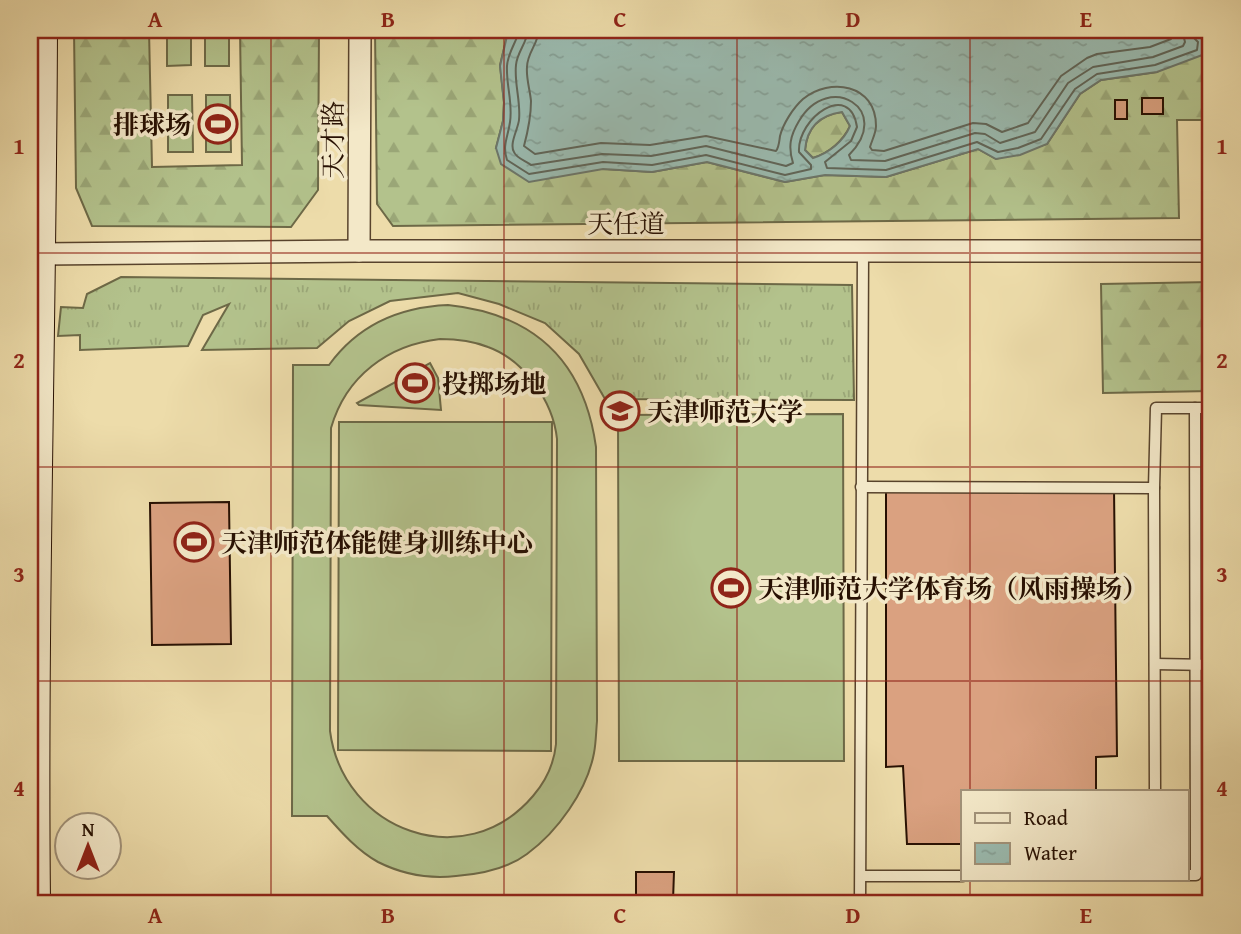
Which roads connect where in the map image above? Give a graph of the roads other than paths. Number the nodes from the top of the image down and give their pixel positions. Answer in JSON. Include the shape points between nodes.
{"nodes":[{"id":1,"x":41,"y":30,"type":"edge"},
{"id":2,"x":360,"y":30,"type":"edge"},
{"id":3,"x":35,"y":114,"type":"edge"},
{"id":4,"x":359,"y":251,"type":"junction"},
{"id":5,"x":863,"y":251,"type":"junction"},
{"id":6,"x":1211,"y":251,"type":"edge"},
{"id":7,"x":41,"y":254,"type":"junction"},
{"id":8,"x":1195,"y":408,"type":"junction"},
{"id":9,"x":1211,"y":408,"type":"edge"},
{"id":10,"x":861,"y":487,"type":"junction"},
{"id":11,"x":1154,"y":488,"type":"junction"},
{"id":12,"x":1155,"y":664,"type":"junction"},
{"id":13,"x":1195,"y":665,"type":"junction"},
{"id":14,"x":1211,"y":665,"type":"edge"},
{"id":15,"x":31,"y":666,"type":"edge"},
{"id":16,"x":31,"y":715,"type":"edge"},
{"id":17,"x":1155,"y":790,"type":"edge"},
{"id":18,"x":1188,"y":875,"type":"edge"},
{"id":19,"x":861,"y":876,"type":"junction"},
{"id":20,"x":961,"y":876,"type":"edge"},
{"id":21,"x":34,"y":904,"type":"edge"},
{"id":22,"x":860,"y":904,"type":"edge"}],
"edges":[{"from":1,"to":3,"type":"street"},
{"from":2,"to":4,"type":"street","name":"天才路"},
{"from":3,"to":7,"type":"street"},
{"from":4,"to":5,"type":"street","name":"天任道"},
{"from":4,"to":7,"type":"street","name":"天任道"},
{"from":5,"to":6,"type":"street","name":"天任道"},
{"from":5,"to":10,"type":"lane"},
{"from":7,"to":15,"type":"street"},
{"from":8,"to":9,"type":"lane"},
{"from":8,"to":11,"type":"lane","via":[[1156,408]]},
{"from":8,"to":13,"type":"lane"},
{"from":10,"to":11,"type":"lane"},
{"from":10,"to":19,"type":"lane"},
{"from":11,"to":12,"type":"lane"},
{"from":12,"to":13,"type":"lane"},
{"from":12,"to":17,"type":"lane"},
{"from":13,"to":14,"type":"lane"},
{"from":13,"to":18,"type":"lane","via":[[1196,875]]},
{"from":15,"to":16,"type":"street"},
{"from":16,"to":21,"type":"street"},
{"from":19,"to":20,"type":"lane"},
{"from":19,"to":22,"type":"lane"}]}
